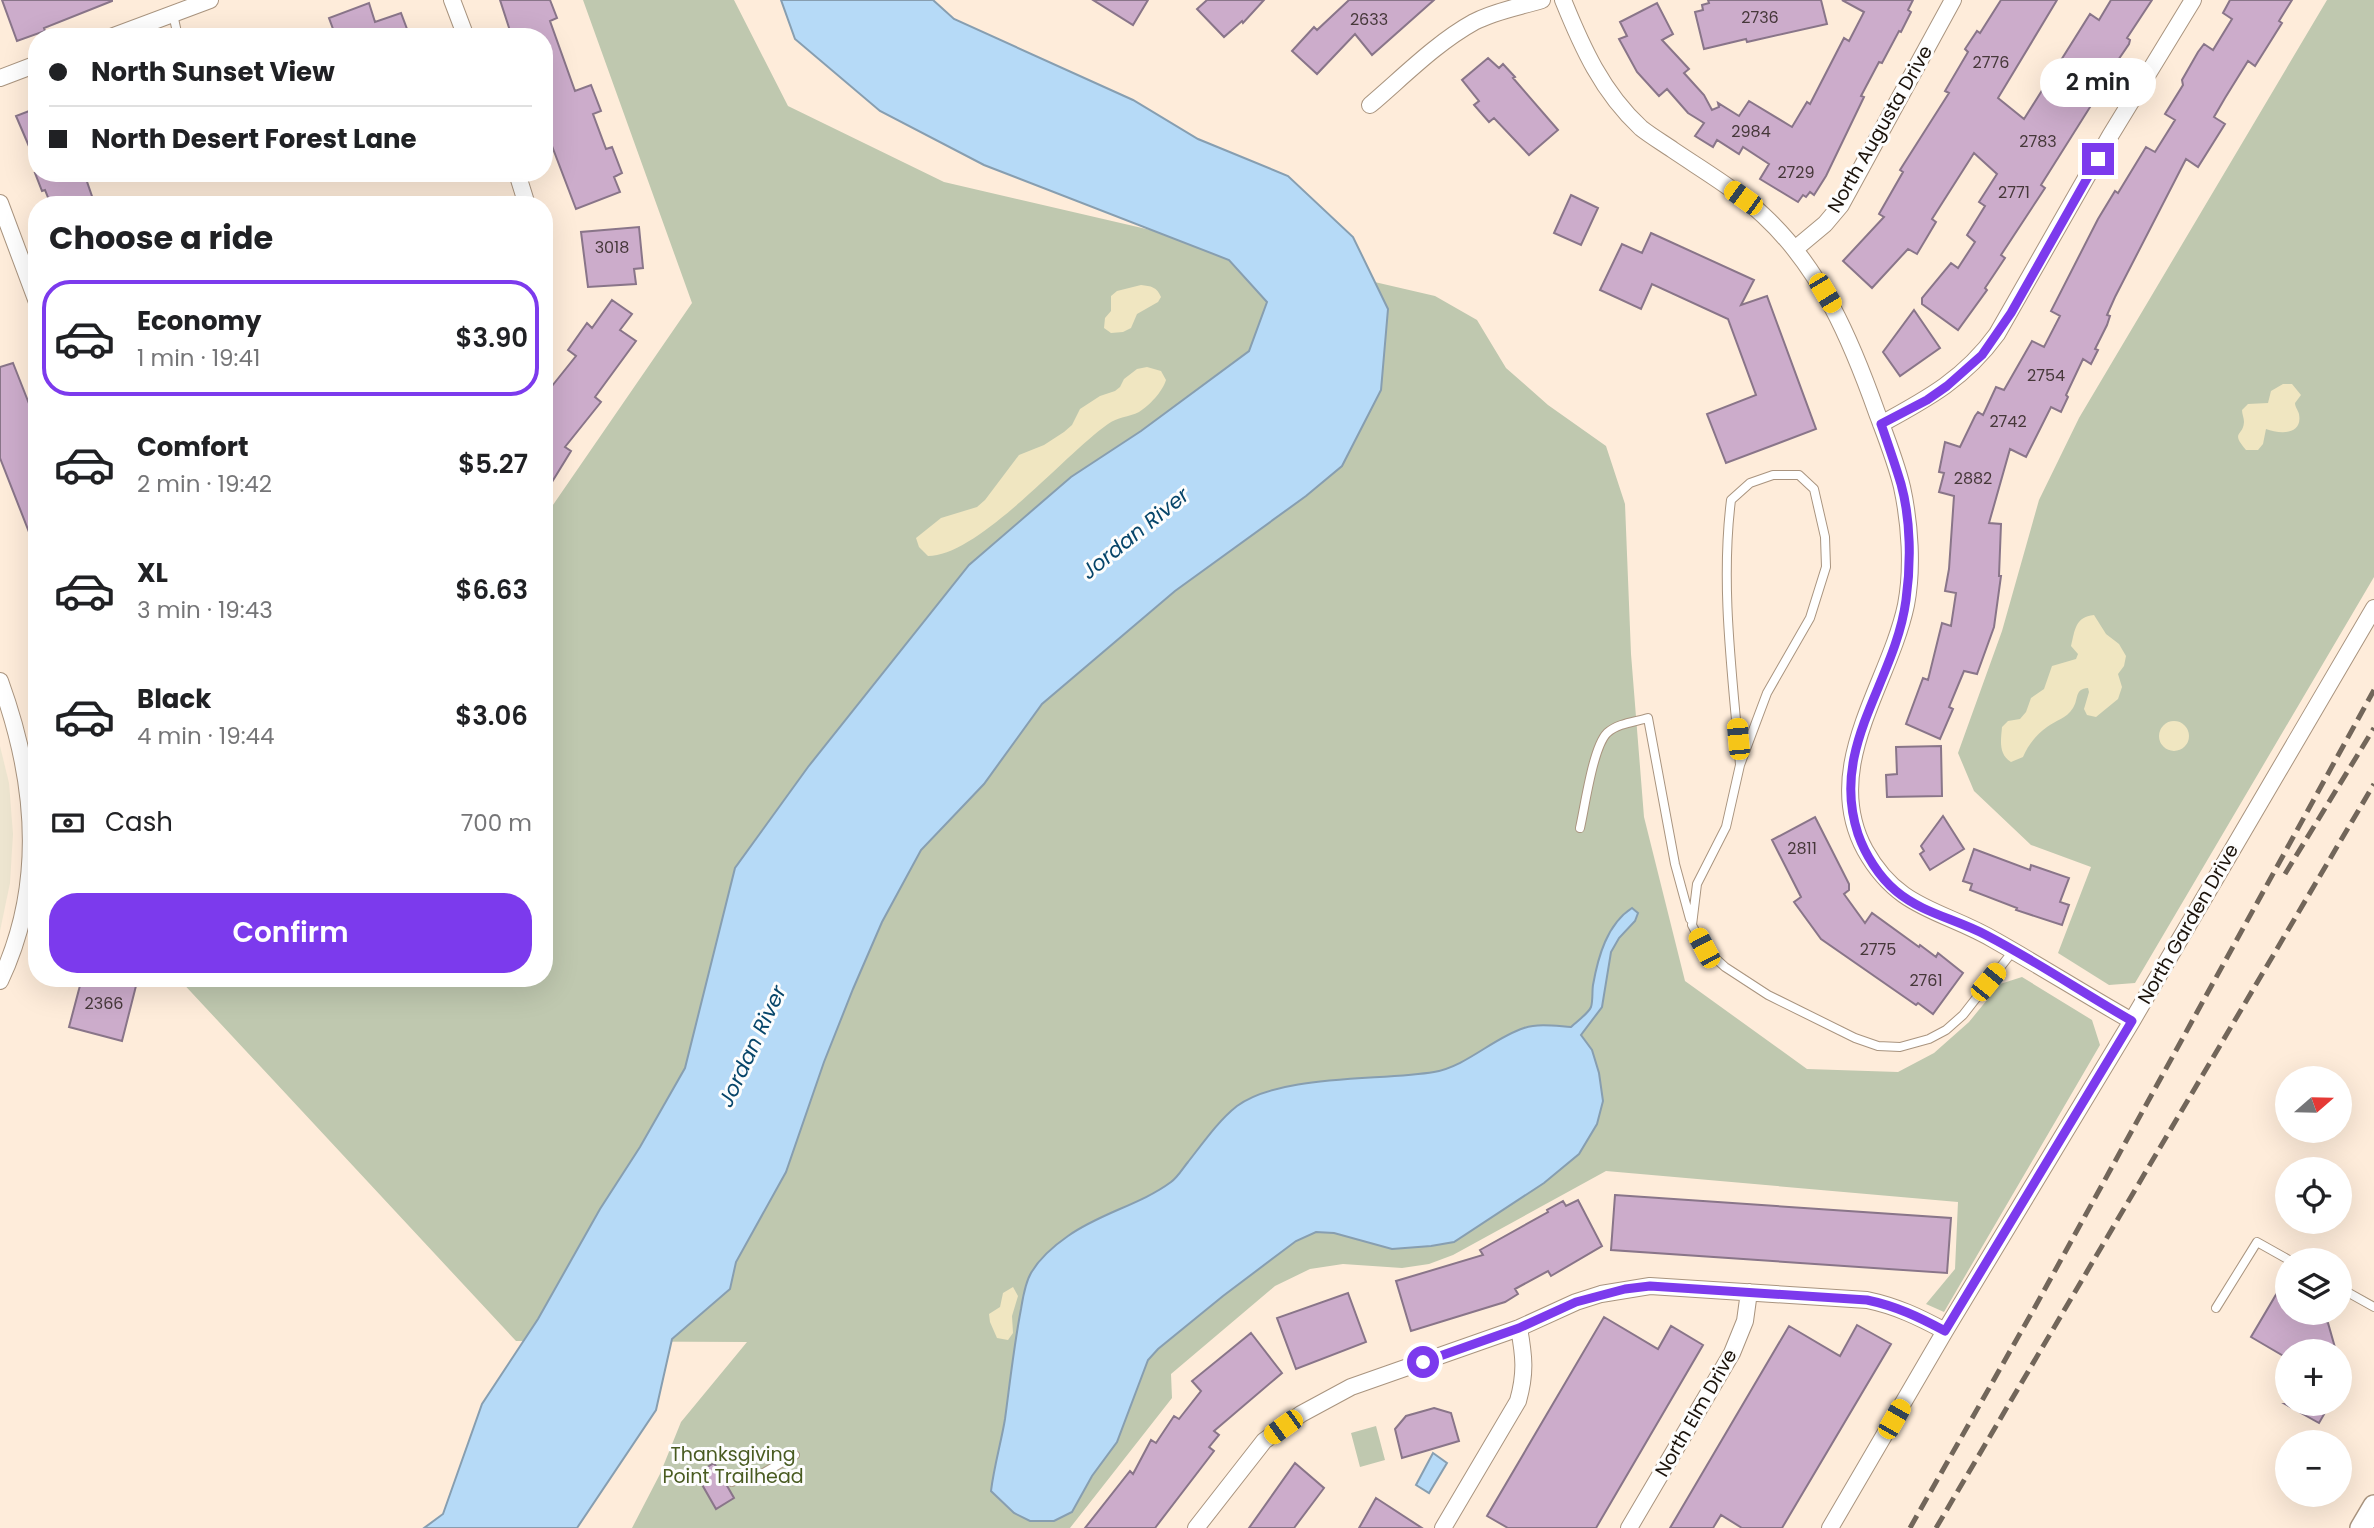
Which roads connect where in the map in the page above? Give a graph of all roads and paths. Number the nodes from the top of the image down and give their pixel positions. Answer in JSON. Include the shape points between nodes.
{"nodes":[{"id":1,"x":210,"y":0,"type":"edge"},
{"id":2,"x":452,"y":0,"type":"edge"},
{"id":3,"x":1542,"y":0,"type":"edge"},
{"id":4,"x":1563,"y":0,"type":"edge"},
{"id":5,"x":1953,"y":0,"type":"edge"},
{"id":6,"x":2193,"y":0,"type":"edge"},
{"id":7,"x":171,"y":7,"type":"edge"},
{"id":8,"x":129,"y":28,"type":"edge"},
{"id":9,"x":176,"y":28,"type":"edge"},
{"id":10,"x":463,"y":28,"type":"edge"},
{"id":11,"x":28,"y":67,"type":"edge"},
{"id":12,"x":0,"y":78,"type":"edge"},
{"id":13,"x":1370,"y":105,"type":"dead end"},
{"id":14,"x":0,"y":203,"type":"edge"},
{"id":15,"x":1795,"y":249,"type":"junction"},
{"id":16,"x":28,"y":278,"type":"edge"},
{"id":17,"x":1881,"y":424,"type":"junction"},
{"id":18,"x":2374,"y":608,"type":"edge"},
{"id":19,"x":0,"y":681,"type":"edge"},
{"id":20,"x":1740,"y":765,"type":"junction"},
{"id":21,"x":28,"y":793,"type":"edge"},
{"id":22,"x":1580,"y":828,"type":"dead end"},
{"id":23,"x":28,"y":888,"type":"edge"},
{"id":24,"x":1692,"y":925,"type":"junction"},
{"id":25,"x":2013,"y":951,"type":"junction"},
{"id":26,"x":0,"y":981,"type":"edge"},
{"id":27,"x":2132,"y":1021,"type":"junction"},
{"id":28,"x":2275,"y":1252,"type":"edge"},
{"id":29,"x":1749,"y":1292,"type":"junction"},
{"id":30,"x":2352,"y":1295,"type":"edge"},
{"id":31,"x":2374,"y":1307,"type":"edge"},
{"id":32,"x":2216,"y":1308,"type":"dead end"},
{"id":33,"x":1519,"y":1328,"type":"junction"},
{"id":34,"x":1945,"y":1331,"type":"junction"},
{"id":35,"x":795,"y":1455,"type":"dead end"},
{"id":36,"x":732,"y":1482,"type":"dead end"},
{"id":37,"x":2374,"y":1506,"type":"edge"},
{"id":38,"x":1196,"y":1528,"type":"edge"},
{"id":39,"x":1443,"y":1528,"type":"edge"},
{"id":40,"x":1629,"y":1528,"type":"edge"},
{"id":41,"x":1830,"y":1528,"type":"edge"},
{"id":42,"x":2361,"y":1528,"type":"edge"}],
"edges":[{"from":1,"to":7,"type":"street"},
{"from":2,"to":10,"type":"street"},
{"from":3,"to":13,"type":"street","via":[[1472,23]]},
{"from":4,"to":15,"type":"street","via":[[1585,54],[1642,129],[1743,198]]},
{"from":5,"to":15,"type":"street","name":"North Augusta Drive","via":[[1841,205]]},
{"from":6,"to":17,"type":"street","via":[[1982,355],[1927,400]]},
{"from":7,"to":8,"type":"street"},
{"from":7,"to":9,"type":"lane"},
{"from":11,"to":12,"type":"street"},
{"from":14,"to":16,"type":"street"},
{"from":15,"to":17,"type":"street","via":[[1817,278],[1847,334]]},
{"from":17,"to":25,"type":"street","via":[[1902,487],[1909,573],[1894,648],[1856,746],[1850,794],[1854,819],[1863,846],[1894,890]]},
{"from":18,"to":27,"type":"street","name":"North Garden Drive"},
{"from":19,"to":21,"type":"street"},
{"from":20,"to":20,"type":"lane","via":[[1767,693],[1810,618],[1826,567],[1825,537],[1814,489],[1798,475],[1773,475],[1750,482],[1731,500],[1726,537],[1729,633]]},
{"from":20,"to":24,"type":"lane","via":[[1726,827],[1697,884]]},
{"from":22,"to":24,"type":"lane","via":[[1605,735],[1648,718],[1675,864]]},
{"from":23,"to":26,"type":"street","via":[[25,912]]},
{"from":24,"to":25,"type":"lane","via":[[1704,948],[1768,995],[1878,1046],[1900,1047],[1946,1030]]},
{"from":25,"to":27,"type":"street"},
{"from":27,"to":34,"type":"street","name":"North Garden Drive"},
{"from":28,"to":32,"type":"lane","via":[[2257,1242]]},
{"from":29,"to":33,"type":"street","via":[[1650,1286],[1625,1289],[1576,1302]]},
{"from":29,"to":34,"type":"street","via":[[1867,1300],[1906,1311]]},
{"from":29,"to":40,"type":"street","name":"North Elm Drive","via":[[1745,1321],[1732,1353]]},
{"from":30,"to":31,"type":"lane"},
{"from":33,"to":38,"type":"street","via":[[1351,1387],[1301,1414],[1264,1441]]},
{"from":33,"to":39,"type":"street","via":[[1524,1368],[1518,1401]]},
{"from":34,"to":41,"type":"street","name":"North Garden Drive"},
{"from":35,"to":36,"type":"lane","via":[[760,1475]]},
{"from":37,"to":42,"type":"street"}]}
